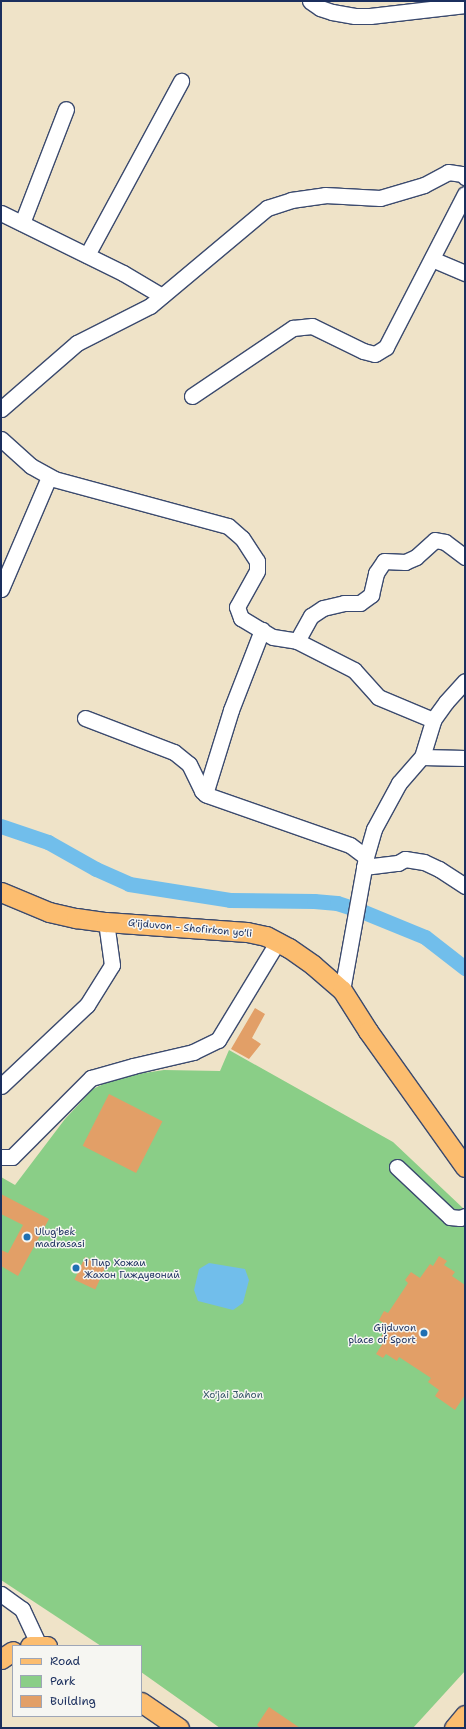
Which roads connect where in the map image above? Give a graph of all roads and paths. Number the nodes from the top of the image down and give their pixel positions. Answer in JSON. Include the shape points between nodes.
{"nodes":[{"id":1,"x":310,"y":1,"type":"edge"},
{"id":2,"x":465,"y":5,"type":"edge"},
{"id":3,"x":181,"y":81,"type":"dead end"},
{"id":4,"x":66,"y":109,"type":"dead end"},
{"id":5,"x":465,"y":177,"type":"edge"},
{"id":6,"x":465,"y":194,"type":"edge"},
{"id":7,"x":1,"y":213,"type":"edge"},
{"id":8,"x":22,"y":223,"type":"junction"},
{"id":9,"x":87,"y":255,"type":"junction"},
{"id":10,"x":432,"y":258,"type":"junction"},
{"id":11,"x":465,"y":273,"type":"edge"},
{"id":12,"x":162,"y":296,"type":"junction"},
{"id":13,"x":192,"y":396,"type":"dead end"},
{"id":14,"x":1,"y":409,"type":"edge"},
{"id":15,"x":1,"y":439,"type":"edge"},
{"id":16,"x":49,"y":477,"type":"junction"},
{"id":17,"x":465,"y":557,"type":"edge"},
{"id":18,"x":1,"y":589,"type":"edge"},
{"id":19,"x":262,"y":630,"type":"junction"},
{"id":20,"x":297,"y":641,"type":"junction"},
{"id":21,"x":465,"y":681,"type":"edge"},
{"id":22,"x":85,"y":718,"type":"dead end"},
{"id":23,"x":433,"y":720,"type":"junction"},
{"id":24,"x":422,"y":757,"type":"junction"},
{"id":25,"x":465,"y":758,"type":"edge"},
{"id":26,"x":205,"y":794,"type":"junction"},
{"id":27,"x":365,"y":862,"type":"junction"},
{"id":28,"x":465,"y":886,"type":"edge"},
{"id":29,"x":1,"y":892,"type":"edge"},
{"id":30,"x":106,"y":922,"type":"junction"},
{"id":31,"x":278,"y":941,"type":"junction"},
{"id":32,"x":342,"y":990,"type":"junction"},
{"id":33,"x":1,"y":1086,"type":"edge"},
{"id":34,"x":1,"y":1157,"type":"edge"},
{"id":35,"x":465,"y":1167,"type":"edge"},
{"id":36,"x":398,"y":1168,"type":"dead end"},
{"id":37,"x":465,"y":1216,"type":"edge"},
{"id":38,"x":1,"y":1594,"type":"edge"},
{"id":39,"x":39,"y":1645,"type":"edge"},
{"id":40,"x":12,"y":1652,"type":"edge"},
{"id":41,"x":1,"y":1659,"type":"edge"},
{"id":42,"x":142,"y":1703,"type":"edge"},
{"id":43,"x":465,"y":1715,"type":"edge"},
{"id":44,"x":179,"y":1728,"type":"edge"},
{"id":45,"x":454,"y":1728,"type":"edge"}],
"edges":[{"from":1,"to":2,"type":"street","via":[[332,12],[355,16]]},
{"from":3,"to":9,"type":"street"},
{"from":4,"to":8,"type":"street"},
{"from":5,"to":12,"type":"street","via":[[463,174],[448,172],[424,185],[380,198],[325,195],[291,200],[266,208]]},
{"from":6,"to":10,"type":"street"},
{"from":7,"to":8,"type":"street"},
{"from":8,"to":9,"type":"street"},
{"from":9,"to":12,"type":"street"},
{"from":10,"to":11,"type":"street"},
{"from":10,"to":13,"type":"street","via":[[386,347],[375,354],[363,351],[312,326],[293,328]]},
{"from":12,"to":14,"type":"street","via":[[139,312],[77,343]]},
{"from":15,"to":16,"type":"street","via":[[31,466]]},
{"from":16,"to":18,"type":"street"},
{"from":16,"to":19,"type":"street","via":[[228,526],[242,538],[257,561],[257,571],[237,607],[241,618]]},
{"from":17,"to":20,"type":"street","via":[[445,542],[435,540],[416,557],[405,562],[384,561],[376,573],[371,595],[360,603],[344,603],[323,608],[311,616]]},
{"from":19,"to":20,"type":"street","via":[[273,637]]},
{"from":19,"to":26,"type":"street","via":[[231,710]]},
{"from":20,"to":23,"type":"street","via":[[354,670],[378,697]]},
{"from":21,"to":23,"type":"street"},
{"from":22,"to":26,"type":"street","via":[[174,752],[188,764]]},
{"from":23,"to":24,"type":"street"},
{"from":24,"to":25,"type":"street"},
{"from":24,"to":27,"type":"street","via":[[399,784],[374,829]]},
{"from":26,"to":27,"type":"street","via":[[350,846]]},
{"from":27,"to":28,"type":"street","via":[[398,863],[405,859],[424,862]]},
{"from":27,"to":32,"type":"street"},
{"from":29,"to":30,"type":"main road","name":"G'ijduvon - Shofirkon yo'li","via":[[49,912]]},
{"from":30,"to":31,"type":"main road","name":"G'ijduvon - Shofirkon yo'li","via":[[247,932]]},
{"from":30,"to":33,"type":"street","via":[[112,965],[87,1005]]},
{"from":31,"to":32,"type":"main road","name":"G'ijduvon - Shofirkon yo'li","via":[[301,956]]},
{"from":31,"to":34,"type":"street","via":[[218,1040],[193,1052],[91,1078],[12,1157]]},
{"from":32,"to":35,"type":"main road","name":"G'ijduvon - Shofirkon yo'li","via":[[368,1032]]},
{"from":36,"to":37,"type":"street","via":[[450,1217]]},
{"from":38,"to":39,"type":"street","via":[[22,1609]]},
{"from":40,"to":41,"type":"main road"},
{"from":42,"to":44,"type":"main road"},
{"from":43,"to":45,"type":"main road"}]}
